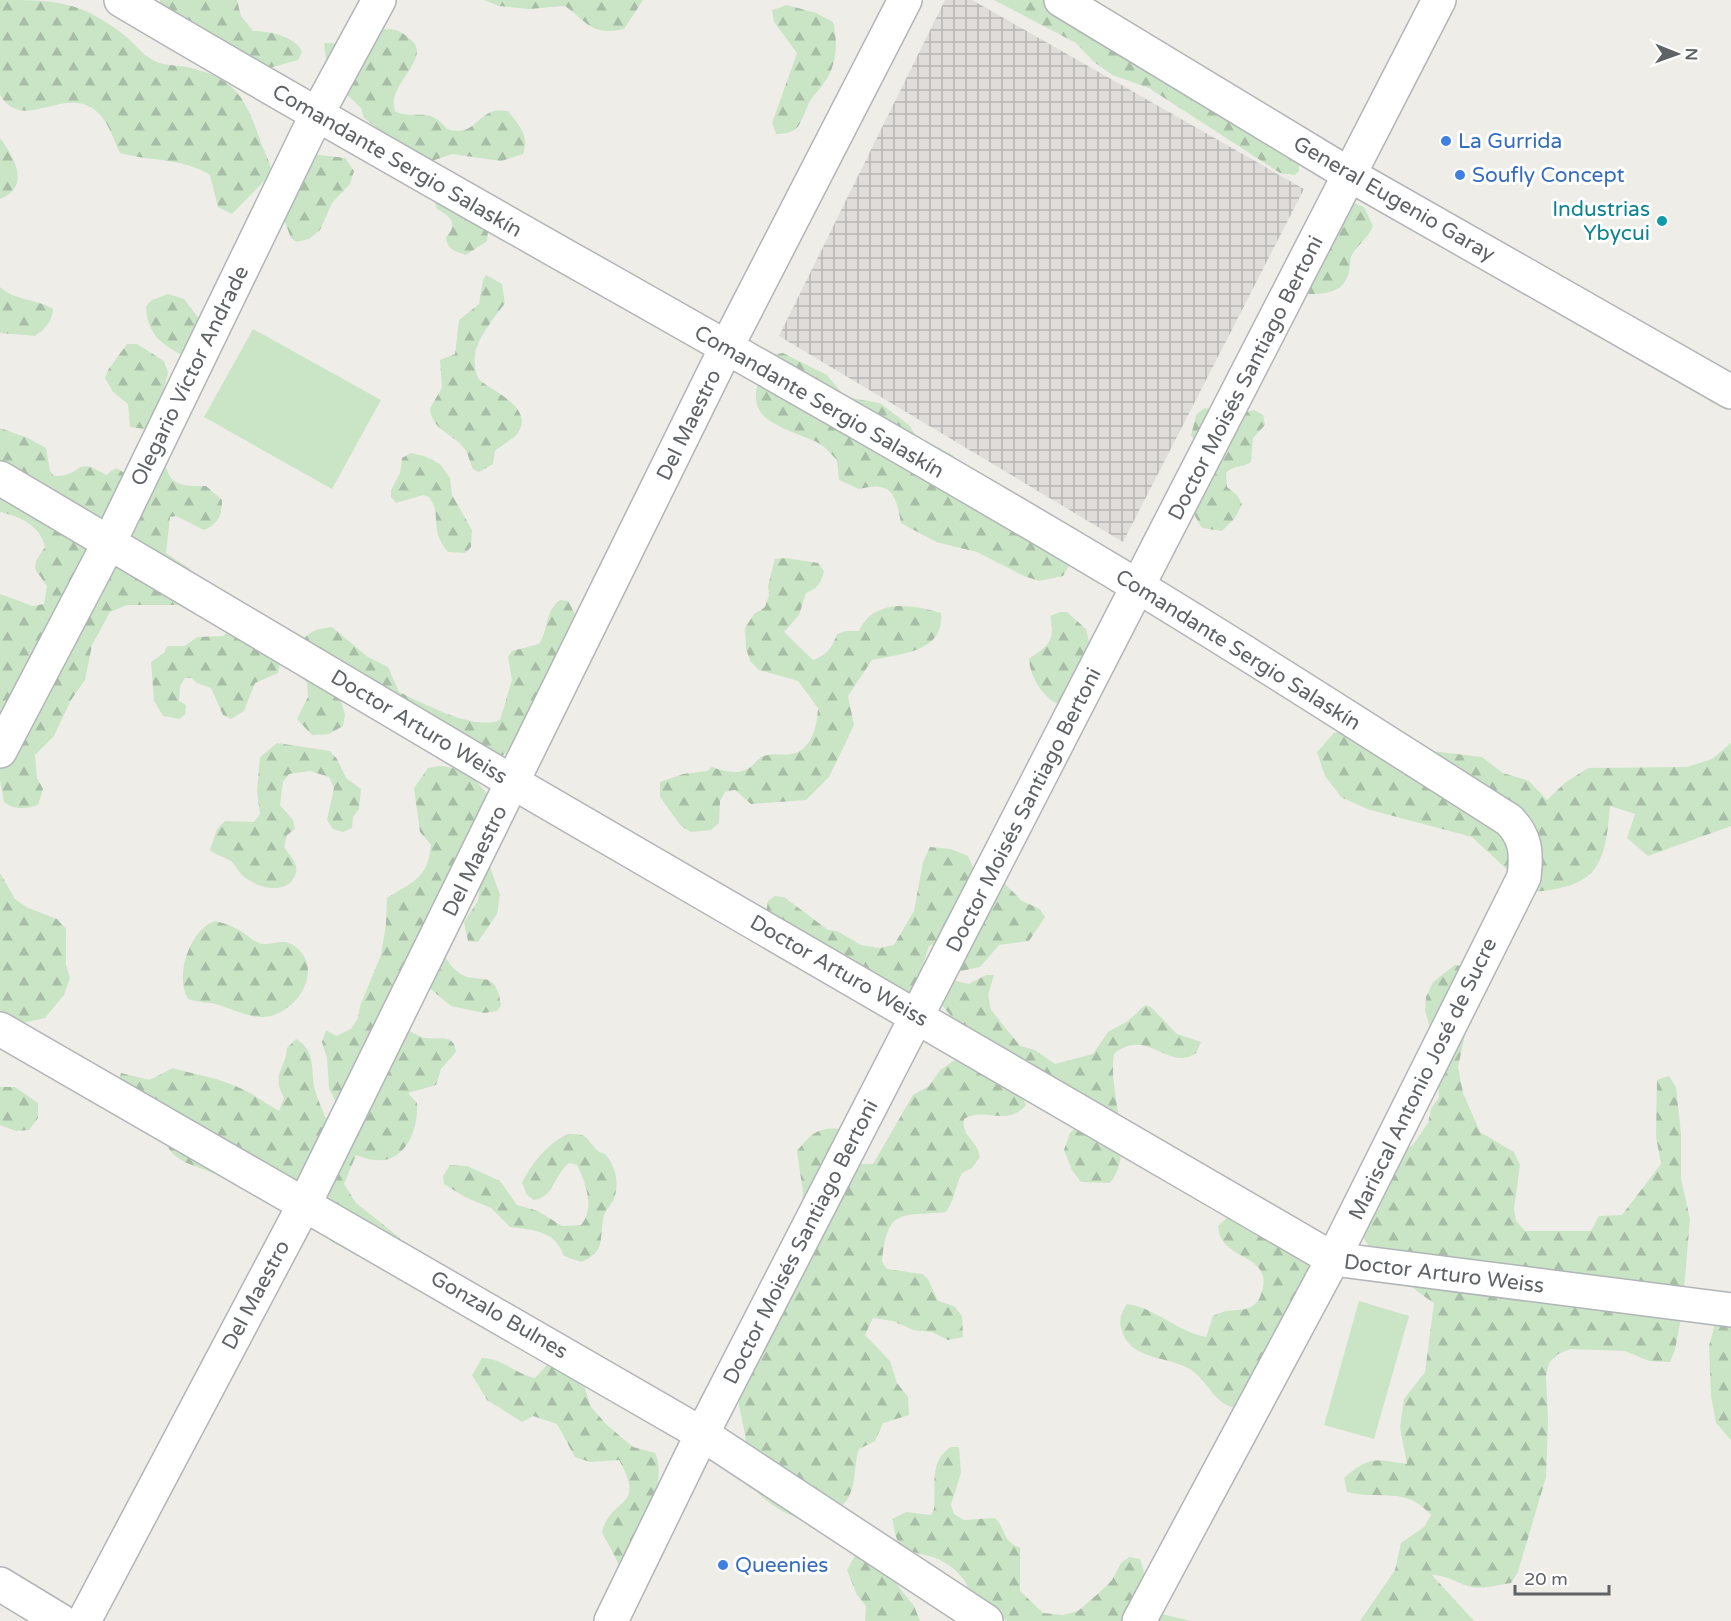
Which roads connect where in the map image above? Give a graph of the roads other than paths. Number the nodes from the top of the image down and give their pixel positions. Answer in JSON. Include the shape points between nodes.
{"nodes":[{"id":1,"x":121,"y":0,"type":"edge"},
{"id":2,"x":379,"y":0,"type":"edge"},
{"id":3,"x":905,"y":0,"type":"edge"},
{"id":4,"x":1061,"y":0,"type":"edge"},
{"id":5,"x":1439,"y":0,"type":"edge"},
{"id":6,"x":316,"y":116,"type":"junction"},
{"id":7,"x":1350,"y":175,"type":"junction"},
{"id":8,"x":726,"y":348,"type":"junction"},
{"id":9,"x":1731,"y":392,"type":"edge"},
{"id":10,"x":0,"y":478,"type":"edge"},
{"id":11,"x":110,"y":541,"type":"junction"},
{"id":12,"x":1139,"y":587,"type":"junction"},
{"id":13,"x":0,"y":751,"type":"edge"},
{"id":14,"x":514,"y":783,"type":"junction"},
{"id":15,"x":1509,"y":820,"type":"joint"},
{"id":16,"x":918,"y":1017,"type":"junction"},
{"id":17,"x":0,"y":1029,"type":"edge"},
{"id":18,"x":305,"y":1203,"type":"junction"},
{"id":19,"x":1333,"y":1259,"type":"junction"},
{"id":20,"x":1731,"y":1310,"type":"edge"},
{"id":21,"x":702,"y":1434,"type":"junction"},
{"id":22,"x":0,"y":1584,"type":"edge"},
{"id":23,"x":61,"y":1621,"type":"edge"},
{"id":24,"x":84,"y":1621,"type":"edge"},
{"id":25,"x":611,"y":1621,"type":"edge"},
{"id":26,"x":986,"y":1621,"type":"edge"},
{"id":27,"x":1139,"y":1621,"type":"edge"}],
"edges":[{"from":1,"to":6,"type":"street","name":"Comandante Sergio Salaskín"},
{"from":2,"to":6,"type":"street","name":"Olegario Víctor Andrade"},
{"from":3,"to":8,"type":"street","name":"Del Maestro"},
{"from":4,"to":7,"type":"street","name":"General Eugenio Garay"},
{"from":5,"to":7,"type":"street","name":"Doctor Moisés Santiago Bertoni"},
{"from":6,"to":8,"type":"street","name":"Comandante Sergio Salaskín"},
{"from":6,"to":11,"type":"street","name":"Olegario Víctor Andrade"},
{"from":7,"to":9,"type":"street","name":"General Eugenio Garay"},
{"from":7,"to":12,"type":"street","name":"Doctor Moisés Santiago Bertoni"},
{"from":8,"to":12,"type":"street","name":"Comandante Sergio Salaskín"},
{"from":8,"to":14,"type":"street","name":"Del Maestro"},
{"from":10,"to":11,"type":"street","name":"Doctor Arturo Weiss"},
{"from":11,"to":13,"type":"street","name":"Olegario Víctor Andrade"},
{"from":11,"to":14,"type":"street","name":"Doctor Arturo Weiss"},
{"from":12,"to":15,"type":"street","name":"Comandante Sergio Salaskín"},
{"from":12,"to":16,"type":"street","name":"Doctor Moisés Santiago Bertoni"},
{"from":14,"to":16,"type":"street","name":"Doctor Arturo Weiss"},
{"from":14,"to":18,"type":"street","name":"Del Maestro"},
{"from":15,"to":19,"type":"street","name":"Mariscal Antonio José de Sucre","via":[[1521,832],[1524,877]]},
{"from":16,"to":19,"type":"street","name":"Doctor Arturo Weiss"},
{"from":16,"to":21,"type":"street","name":"Doctor Moisés Santiago Bertoni"},
{"from":17,"to":18,"type":"street","name":"Gonzalo Bulnes"},
{"from":18,"to":21,"type":"street","name":"Gonzalo Bulnes"},
{"from":18,"to":24,"type":"street","name":"Del Maestro"},
{"from":19,"to":20,"type":"street","name":"Doctor Arturo Weiss"},
{"from":19,"to":27,"type":"street","name":"Mariscal Antonio José de Sucre"},
{"from":21,"to":25,"type":"street","name":"Doctor Moisés Santiago Bertoni"},
{"from":21,"to":26,"type":"street","name":"Gonzalo Bulnes"},
{"from":22,"to":23,"type":"street"}]}
